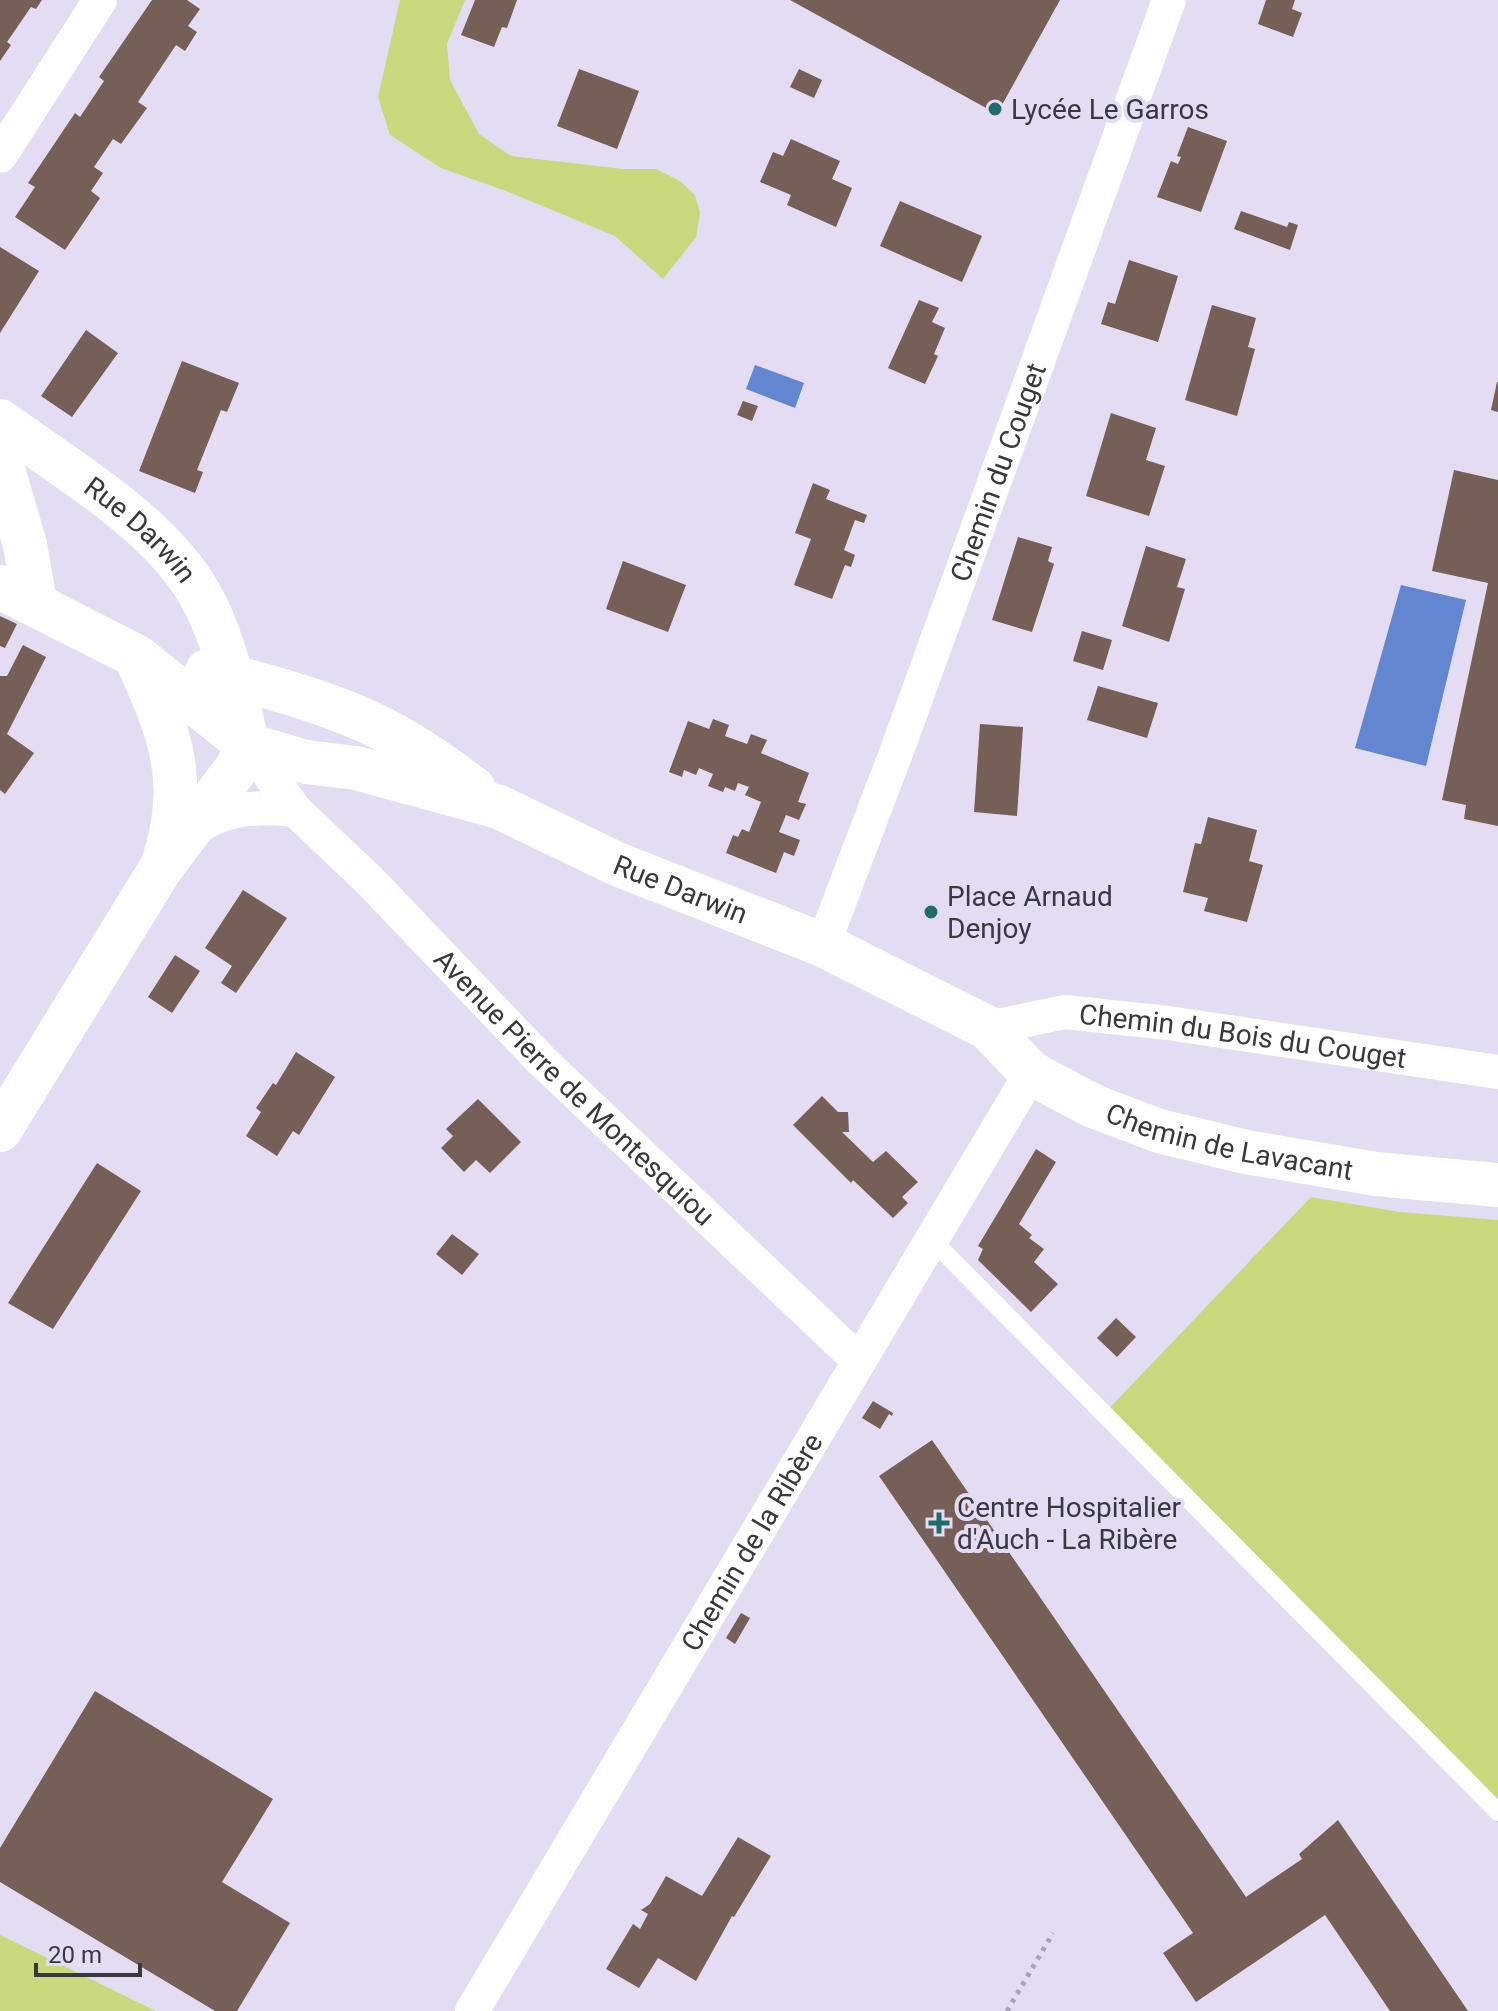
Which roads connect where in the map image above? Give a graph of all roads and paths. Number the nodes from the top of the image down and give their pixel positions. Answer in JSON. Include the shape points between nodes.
{"nodes":[{"id":1,"x":100,"y":0,"type":"edge"},
{"id":2,"x":1169,"y":0,"type":"edge"},
{"id":3,"x":0,"y":156,"type":"edge"},
{"id":4,"x":0,"y":421,"type":"edge"},
{"id":5,"x":0,"y":459,"type":"edge"},
{"id":6,"x":17,"y":594,"type":"edge"},
{"id":7,"x":136,"y":656,"type":"junction"},
{"id":8,"x":231,"y":677,"type":"junction"},
{"id":9,"x":234,"y":734,"type":"junction"},
{"id":10,"x":499,"y":807,"type":"junction"},
{"id":11,"x":295,"y":810,"type":"junction"},
{"id":12,"x":174,"y":852,"type":"junction"},
{"id":13,"x":823,"y":945,"type":"junction"},
{"id":14,"x":988,"y":1028,"type":"junction"},
{"id":15,"x":1498,"y":1072,"type":"edge"},
{"id":16,"x":1031,"y":1073,"type":"junction"},
{"id":17,"x":0,"y":1130,"type":"edge"},
{"id":18,"x":1498,"y":1185,"type":"edge"},
{"id":19,"x":932,"y":1240,"type":"junction"},
{"id":20,"x":859,"y":1361,"type":"junction"},
{"id":21,"x":1498,"y":1812,"type":"edge"},
{"id":22,"x":1053,"y":1933,"type":"dead end"},
{"id":23,"x":472,"y":2011,"type":"edge"},
{"id":24,"x":1007,"y":2011,"type":"edge"}],
"edges":[{"from":1,"to":3,"type":"street"},
{"from":2,"to":13,"type":"street","name":"Chemin du Couget"},
{"from":4,"to":8,"type":"street","name":"Rue Darwin","via":[[126,512],[164,546],[199,592]]},
{"from":5,"to":6,"type":"street","via":[[25,545]]},
{"from":6,"to":7,"type":"street","name":"Avenue Pierre de Montesquiou"},
{"from":7,"to":8,"type":"street","name":"Avenue Pierre de Montesquiou"},
{"from":7,"to":9,"type":"street","name":"Avenue Pierre de Montesquiou"},
{"from":7,"to":12,"type":"street","via":[[174,755]]},
{"from":8,"to":9,"type":"street","name":"Rue Darwin"},
{"from":8,"to":10,"type":"street","name":"Rue Darwin","via":[[360,718],[437,761]]},
{"from":9,"to":10,"type":"street","name":"Rue Darwin","via":[[306,762],[356,768]]},
{"from":9,"to":11,"type":"street","name":"Avenue Pierre de Montesquiou"},
{"from":9,"to":12,"type":"street","via":[[236,769]]},
{"from":10,"to":13,"type":"street","name":"Rue Darwin","via":[[617,864]]},
{"from":11,"to":12,"type":"street","via":[[231,811],[206,820]]},
{"from":11,"to":20,"type":"street","name":"Avenue Pierre de Montesquiou","via":[[541,1060]]},
{"from":12,"to":17,"type":"street"},
{"from":13,"to":14,"type":"street"},
{"from":14,"to":15,"type":"street","name":"Chemin du Bois du Couget","via":[[1065,1012]]},
{"from":14,"to":16,"type":"street","name":"Chemin de Lavacant"},
{"from":16,"to":18,"type":"street","name":"Chemin de Lavacant","via":[[1093,1106],[1146,1126],[1246,1152],[1376,1174]]},
{"from":16,"to":19,"type":"street","name":"Chemin de la Ribère"},
{"from":19,"to":20,"type":"street","name":"Chemin de la Ribère"},
{"from":19,"to":21,"type":"lane"},
{"from":20,"to":23,"type":"street","name":"Chemin de la Ribère"},
{"from":22,"to":24,"type":"path"}]}
